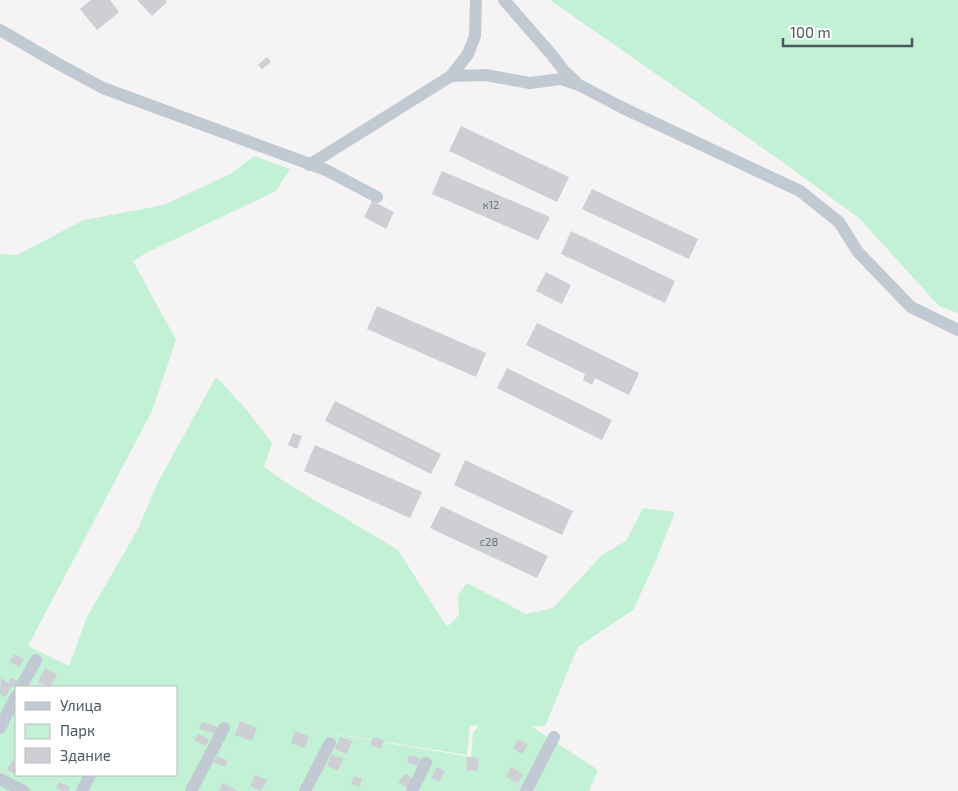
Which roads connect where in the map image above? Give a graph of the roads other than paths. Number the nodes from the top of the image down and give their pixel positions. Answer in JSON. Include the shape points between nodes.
{"nodes":[{"id":1,"x":476,"y":0,"type":"edge"},
{"id":2,"x":504,"y":0,"type":"edge"},
{"id":3,"x":0,"y":30,"type":"edge"},
{"id":4,"x":451,"y":76,"type":"junction"},
{"id":5,"x":579,"y":85,"type":"junction"},
{"id":6,"x":309,"y":165,"type":"junction"},
{"id":7,"x":378,"y":197,"type":"dead end"},
{"id":8,"x":958,"y":330,"type":"edge"},
{"id":9,"x":36,"y":660,"type":"dead end"},
{"id":10,"x":22,"y":686,"type":"edge"},
{"id":11,"x":15,"y":698,"type":"edge"},
{"id":12,"x":0,"y":728,"type":"edge"},
{"id":13,"x":224,"y":728,"type":"dead end"},
{"id":14,"x":554,"y":737,"type":"dead end"},
{"id":15,"x":330,"y":743,"type":"dead end"},
{"id":16,"x":426,"y":762,"type":"dead end"},
{"id":17,"x":90,"y":776,"type":"edge"},
{"id":18,"x":0,"y":778,"type":"edge"},
{"id":19,"x":24,"y":791,"type":"edge"},
{"id":20,"x":82,"y":791,"type":"edge"},
{"id":21,"x":191,"y":791,"type":"edge"},
{"id":22,"x":304,"y":791,"type":"edge"},
{"id":23,"x":412,"y":791,"type":"edge"},
{"id":24,"x":526,"y":791,"type":"edge"}],
"edges":[{"from":1,"to":4,"type":"street","via":[[475,36],[468,54]]},
{"from":2,"to":5,"type":"street"},
{"from":3,"to":6,"type":"street","via":[[103,88]]},
{"from":4,"to":5,"type":"street","via":[[485,75],[530,83],[561,79]]},
{"from":4,"to":6,"type":"street"},
{"from":5,"to":8,"type":"street","via":[[800,191],[839,222],[858,252],[911,307]]},
{"from":6,"to":7,"type":"street","via":[[326,170]]},
{"from":9,"to":10,"type":"street"},
{"from":11,"to":12,"type":"street"},
{"from":13,"to":21,"type":"street"},
{"from":14,"to":24,"type":"street"},
{"from":15,"to":22,"type":"street"},
{"from":16,"to":23,"type":"street"},
{"from":17,"to":20,"type":"street"},
{"from":18,"to":19,"type":"street"}]}
